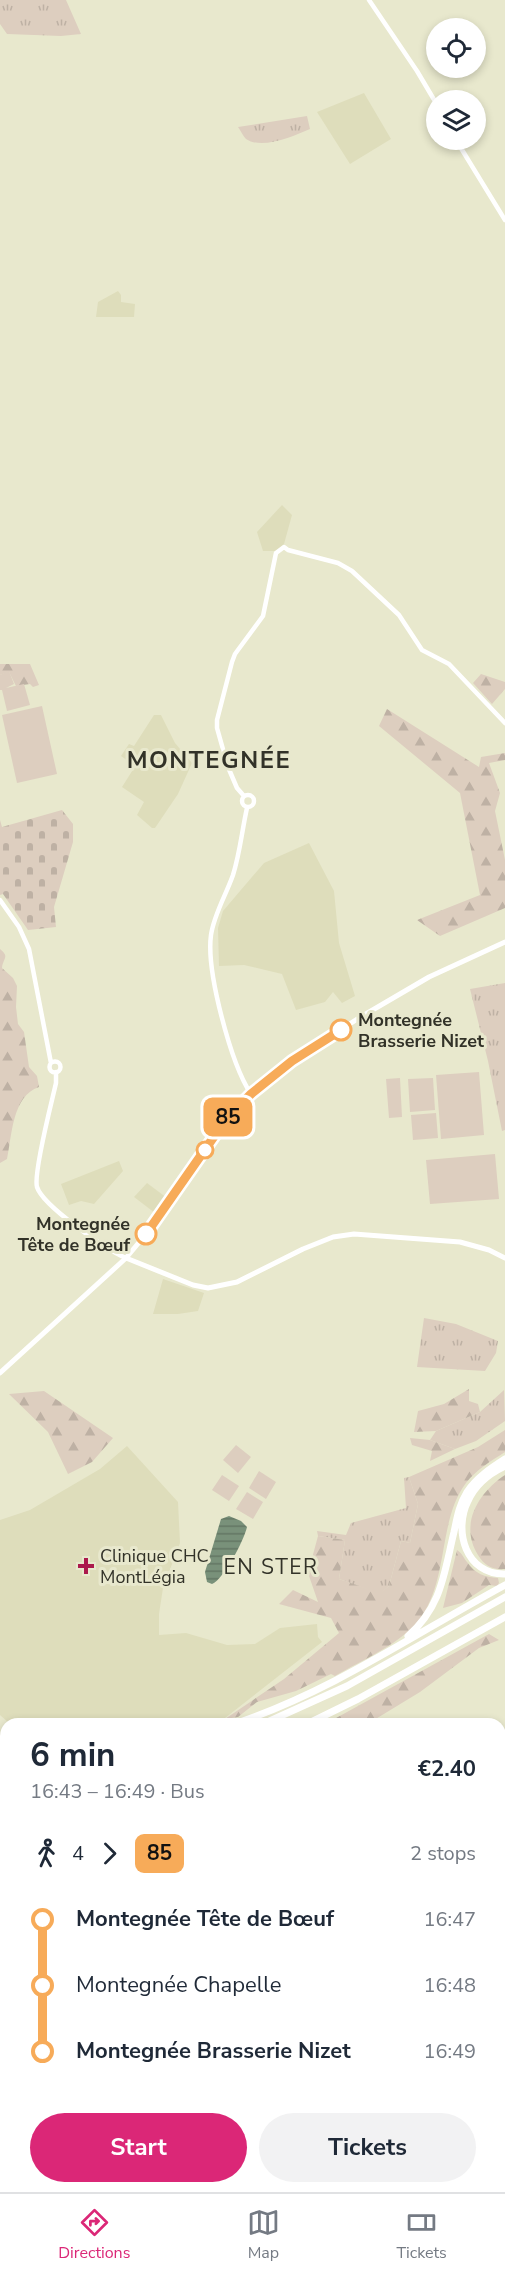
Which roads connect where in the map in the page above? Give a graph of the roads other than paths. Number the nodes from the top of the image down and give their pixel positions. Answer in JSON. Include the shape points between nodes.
{"nodes":[{"id":1,"x":369,"y":0,"type":"edge"},
{"id":2,"x":428,"y":90,"type":"edge"},
{"id":3,"x":462,"y":150,"type":"edge"},
{"id":4,"x":505,"y":220,"type":"edge"},
{"id":5,"x":505,"y":723,"type":"edge"},
{"id":6,"x":244,"y":796,"type":"junction"},
{"id":7,"x":247,"y":808,"type":"junction"},
{"id":8,"x":0,"y":900,"type":"edge"},
{"id":9,"x":505,"y":942,"type":"edge"},
{"id":10,"x":51,"y":1063,"type":"junction"},
{"id":11,"x":56,"y":1072,"type":"junction"},
{"id":12,"x":251,"y":1094,"type":"junction"},
{"id":13,"x":126,"y":1258,"type":"junction"},
{"id":14,"x":505,"y":1258,"type":"edge"},
{"id":15,"x":0,"y":1373,"type":"edge"},
{"id":16,"x":505,"y":1459,"type":"edge"},
{"id":17,"x":505,"y":1466,"type":"edge"},
{"id":18,"x":505,"y":1574,"type":"edge"},
{"id":19,"x":505,"y":1585,"type":"edge"},
{"id":20,"x":505,"y":1597,"type":"edge"},
{"id":21,"x":505,"y":1617,"type":"edge"},
{"id":22,"x":376,"y":1658,"type":"junction"},
{"id":23,"x":249,"y":1718,"type":"edge"},
{"id":24,"x":276,"y":1718,"type":"edge"},
{"id":25,"x":320,"y":1718,"type":"edge"}],
"edges":[{"from":1,"to":2,"type":"street"},
{"from":3,"to":4,"type":"street"},
{"from":5,"to":6,"type":"street","via":[[449,664],[422,650],[399,615],[352,571],[284,547],[276,553],[263,616],[235,654],[217,720],[228,767]]},
{"from":6,"to":7,"type":"street","via":[[242,804]]},
{"from":6,"to":7,"type":"street","via":[[253,799]]},
{"from":7,"to":12,"type":"street","via":[[233,874],[211,936],[211,963],[226,1033]]},
{"from":8,"to":10,"type":"street","via":[[29,949]]},
{"from":9,"to":12,"type":"main road","via":[[429,977],[359,1018],[292,1061]]},
{"from":10,"to":11,"type":"street","via":[[50,1069]]},
{"from":10,"to":11,"type":"street","via":[[56,1061],[60,1065]]},
{"from":11,"to":13,"type":"street","via":[[38,1169],[39,1190],[80,1231]]},
{"from":12,"to":13,"type":"main road","via":[[227,1118]]},
{"from":13,"to":14,"type":"main road","via":[[208,1288],[237,1282],[333,1237],[354,1234],[460,1242]]},
{"from":13,"to":15,"type":"main road"},
{"from":16,"to":22,"type":"highway","via":[[476,1481],[461,1503],[444,1579],[429,1614],[404,1639]]},
{"from":17,"to":18,"type":"highway","via":[[488,1476],[471,1494],[461,1526],[465,1548],[473,1560],[485,1569]]},
{"from":19,"to":22,"type":"highway"},
{"from":20,"to":24,"type":"highway","via":[[347,1686]]},
{"from":21,"to":25,"type":"highway"},
{"from":22,"to":23,"type":"highway","via":[[307,1694]]}]}
